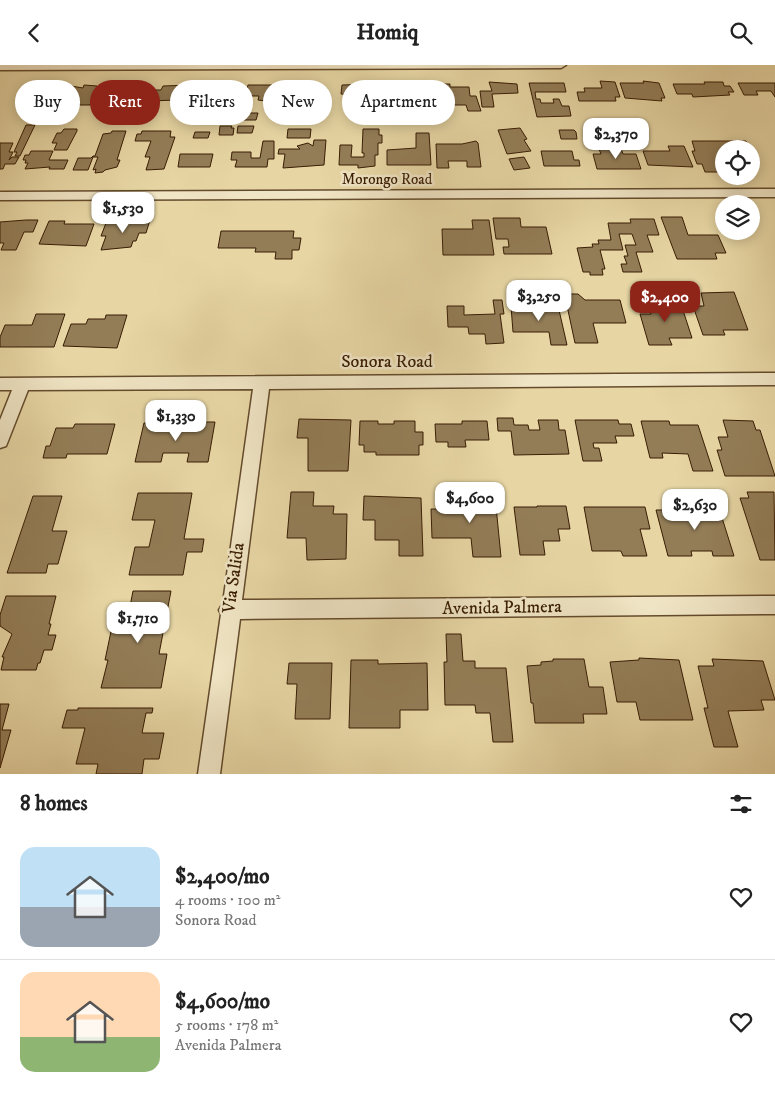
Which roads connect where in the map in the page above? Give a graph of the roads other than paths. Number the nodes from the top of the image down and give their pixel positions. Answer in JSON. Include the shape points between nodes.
{"nodes":[{"id":1,"x":561,"y":65,"type":"edge"},
{"id":2,"x":0,"y":67,"type":"edge"},
{"id":3,"x":775,"y":193,"type":"edge"},
{"id":4,"x":0,"y":196,"type":"edge"},
{"id":5,"x":775,"y":379,"type":"edge"},
{"id":6,"x":262,"y":383,"type":"junction"},
{"id":7,"x":0,"y":384,"type":"edge"},
{"id":8,"x":22,"y":384,"type":"junction"},
{"id":9,"x":0,"y":441,"type":"edge"},
{"id":10,"x":775,"y":605,"type":"edge"},
{"id":11,"x":229,"y":611,"type":"junction"},
{"id":12,"x":208,"y":774,"type":"edge"}],
"edges":[{"from":1,"to":2,"type":"street"},
{"from":3,"to":4,"type":"street","name":"Morongo Road"},
{"from":5,"to":6,"type":"street","name":"Sonora Road"},
{"from":6,"to":8,"type":"street","name":"Sonora Road"},
{"from":6,"to":11,"type":"street","name":"Via Salida"},
{"from":7,"to":8,"type":"street","name":"Sonora Road"},
{"from":8,"to":9,"type":"street"},
{"from":10,"to":11,"type":"street","name":"Avenida Palmera"},
{"from":11,"to":12,"type":"street","name":"Via Salida"}]}
